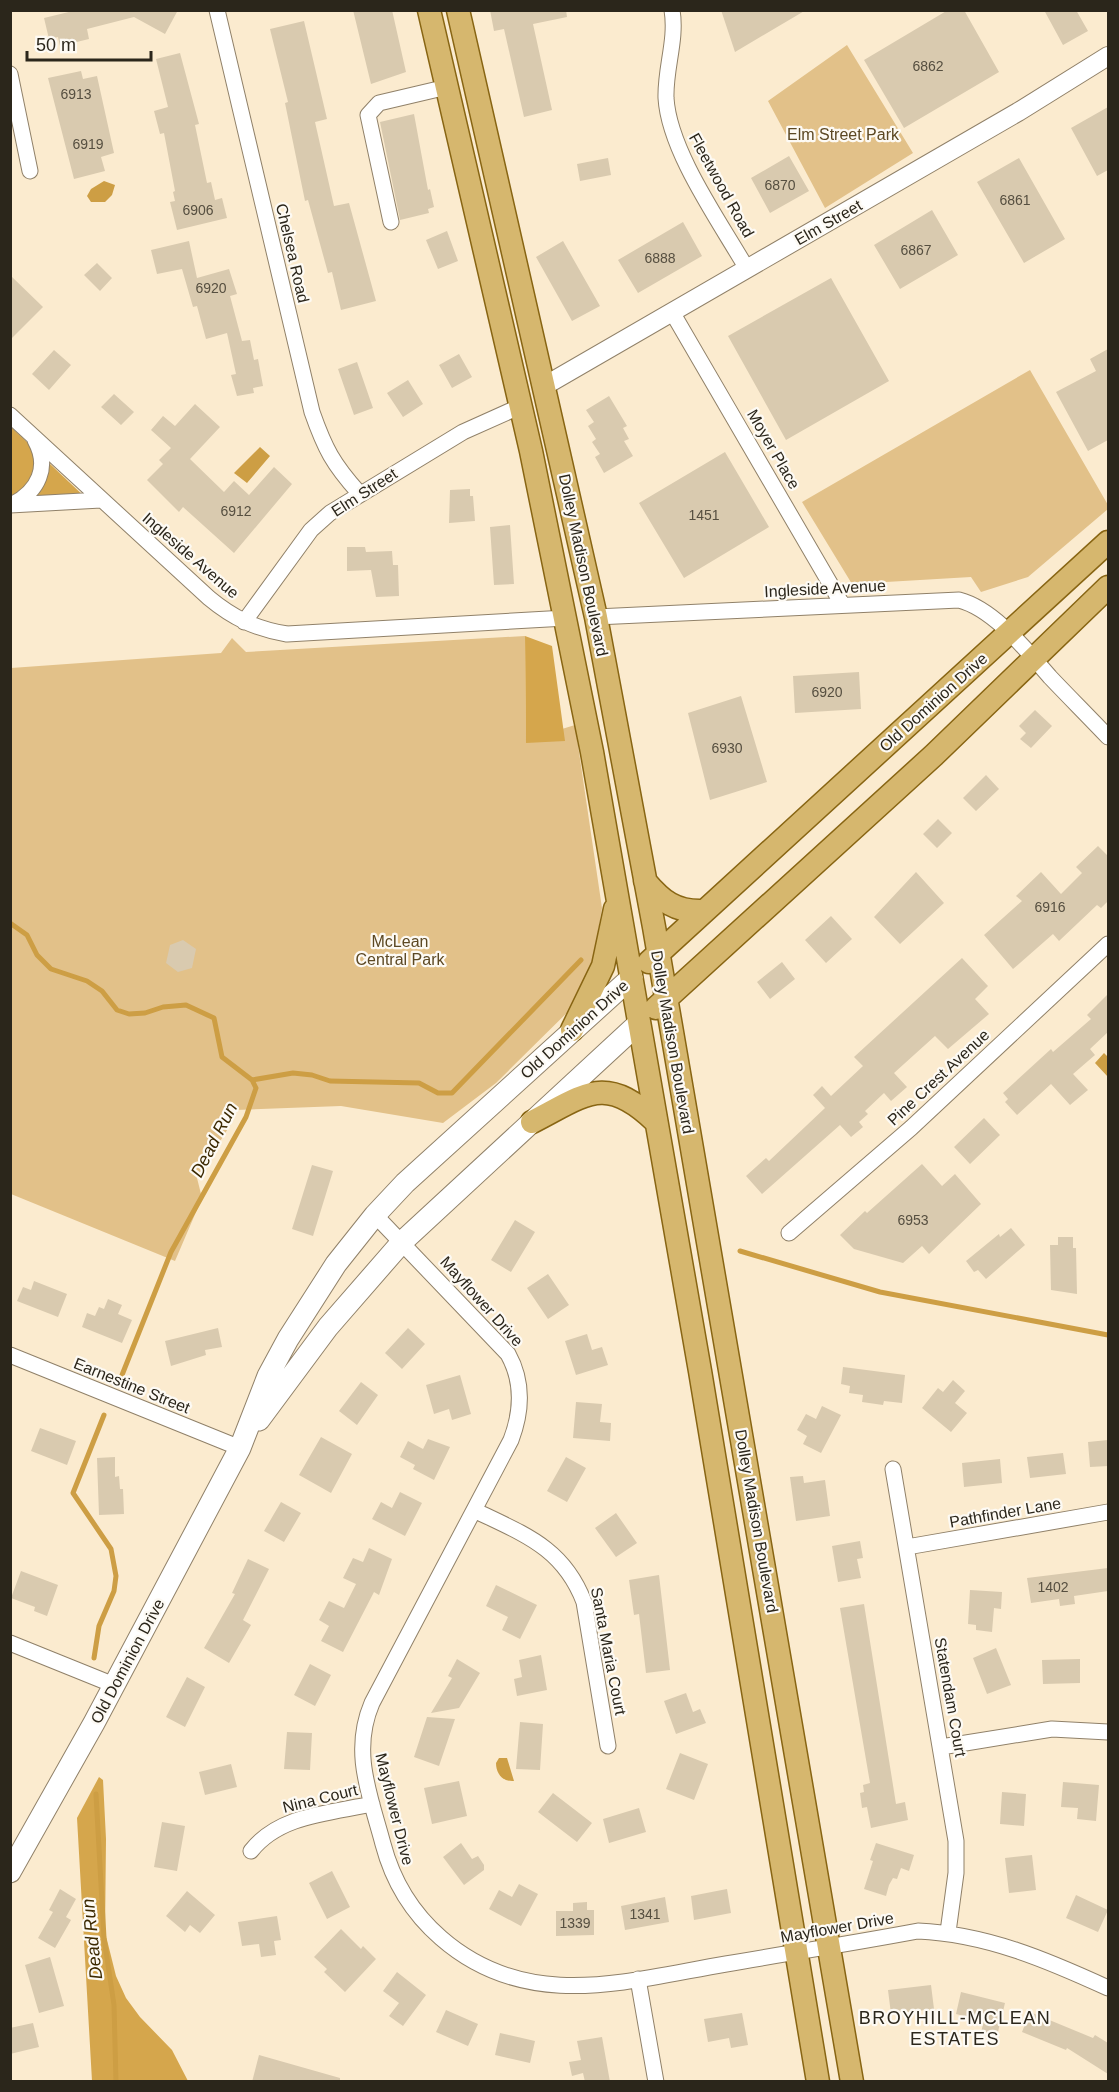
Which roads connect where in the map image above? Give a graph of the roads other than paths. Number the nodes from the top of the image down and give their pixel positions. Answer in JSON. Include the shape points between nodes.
{"nodes":[{"id":1,"x":217,"y":10,"type":"edge"},
{"id":2,"x":429,"y":10,"type":"edge"},
{"id":3,"x":458,"y":10,"type":"edge"},
{"id":4,"x":672,"y":10,"type":"edge"},
{"id":5,"x":1108,"y":56,"type":"edge"},
{"id":6,"x":10,"y":74,"type":"edge"},
{"id":7,"x":447,"y":87,"type":"junction"},
{"id":8,"x":30,"y":171,"type":"dead end"},
{"id":9,"x":391,"y":222,"type":"dead end"},
{"id":10,"x":747,"y":269,"type":"junction"},
{"id":11,"x":672,"y":312,"type":"junction"},
{"id":12,"x":546,"y":385,"type":"junction"},
{"id":13,"x":521,"y":406,"type":"junction"},
{"id":14,"x":10,"y":415,"type":"edge"},
{"id":15,"x":32,"y":435,"type":"junction"},
{"id":16,"x":359,"y":493,"type":"junction"},
{"id":17,"x":101,"y":500,"type":"junction"},
{"id":18,"x":10,"y":505,"type":"edge"},
{"id":19,"x":1108,"y":542,"type":"edge"},
{"id":20,"x":558,"y":576,"type":"junction"},
{"id":21,"x":1108,"y":587,"type":"edge"},
{"id":22,"x":842,"y":604,"type":"junction"},
{"id":23,"x":596,"y":617,"type":"junction"},
{"id":24,"x":566,"y":618,"type":"junction"},
{"id":25,"x":244,"y":622,"type":"junction"},
{"id":26,"x":1009,"y":633,"type":"junction"},
{"id":27,"x":1036,"y":657,"type":"junction"},
{"id":28,"x":609,"y":687,"type":"junction"},
{"id":29,"x":1108,"y":737,"type":"edge"},
{"id":30,"x":645,"y":881,"type":"junction"},
{"id":31,"x":617,"y":896,"type":"junction"},
{"id":32,"x":703,"y":911,"type":"junction"},
{"id":33,"x":1108,"y":944,"type":"edge"},
{"id":34,"x":658,"y":954,"type":"junction"},
{"id":35,"x":632,"y":977,"type":"junction"},
{"id":36,"x":666,"y":1000,"type":"junction"},
{"id":37,"x":639,"y":1023,"type":"junction"},
{"id":38,"x":572,"y":1030,"type":"junction"},
{"id":39,"x":655,"y":1121,"type":"junction"},
{"id":40,"x":532,"y":1122,"type":"junction"},
{"id":41,"x":375,"y":1215,"type":"junction"},
{"id":42,"x":789,"y":1233,"type":"dead end"},
{"id":43,"x":402,"y":1242,"type":"junction"},
{"id":44,"x":10,"y":1355,"type":"edge"},
{"id":45,"x":240,"y":1448,"type":"junction"},
{"id":46,"x":893,"y":1469,"type":"dead end"},
{"id":47,"x":474,"y":1510,"type":"junction"},
{"id":48,"x":1108,"y":1512,"type":"edge"},
{"id":49,"x":907,"y":1547,"type":"junction"},
{"id":50,"x":10,"y":1643,"type":"edge"},
{"id":51,"x":114,"y":1685,"type":"junction"},
{"id":52,"x":1108,"y":1732,"type":"edge"},
{"id":53,"x":608,"y":1746,"type":"dead end"},
{"id":54,"x":941,"y":1748,"type":"junction"},
{"id":55,"x":372,"y":1804,"type":"junction"},
{"id":56,"x":251,"y":1851,"type":"dead end"},
{"id":57,"x":10,"y":1872,"type":"edge"},
{"id":58,"x":948,"y":1932,"type":"junction"},
{"id":59,"x":830,"y":1947,"type":"junction"},
{"id":60,"x":796,"y":1952,"type":"junction"},
{"id":61,"x":638,"y":1979,"type":"junction"},
{"id":62,"x":1108,"y":1988,"type":"edge"},
{"id":63,"x":656,"y":2082,"type":"edge"},
{"id":64,"x":818,"y":2082,"type":"edge"},
{"id":65,"x":852,"y":2082,"type":"edge"}],
"edges":[{"from":1,"to":16,"type":"street","name":"Chelsea Road","via":[[312,412],[334,465]]},
{"from":2,"to":7,"type":"main road","name":"Dolley Madison Boulevard"},
{"from":3,"to":12,"type":"main road","name":"Dolley Madison Boulevard"},
{"from":4,"to":10,"type":"street","name":"Fleetwood Road","via":[[674,35],[666,99],[672,130]]},
{"from":5,"to":10,"type":"street","name":"Elm Street"},
{"from":6,"to":8,"type":"street"},
{"from":7,"to":9,"type":"street","via":[[379,103],[368,115]]},
{"from":7,"to":13,"type":"main road","name":"Dolley Madison Boulevard"},
{"from":10,"to":11,"type":"street","name":"Elm Street"},
{"from":11,"to":12,"type":"street","name":"Elm Street"},
{"from":11,"to":22,"type":"street","name":"Moyer Place"},
{"from":12,"to":23,"type":"main road","name":"Dolley Madison Boulevard"},
{"from":13,"to":16,"type":"street","name":"Elm Street","via":[[463,432]]},
{"from":13,"to":20,"type":"main road","name":"Dolley Madison Boulevard"},
{"from":14,"to":15,"type":"street","name":"Ingleside Avenue"},
{"from":15,"to":17,"type":"street","name":"Ingleside Avenue"},
{"from":15,"to":18,"type":"street","via":[[42,459],[39,480],[25,498]]},
{"from":16,"to":25,"type":"street","name":"Elm Street","via":[[311,530]]},
{"from":17,"to":18,"type":"street"},
{"from":17,"to":25,"type":"street","name":"Ingleside Avenue","via":[[209,598]]},
{"from":19,"to":26,"type":"main road","name":"Old Dominion Drive"},
{"from":20,"to":23,"type":"main road","via":[[578,607]]},
{"from":20,"to":24,"type":"main road","name":"Dolley Madison Boulevard"},
{"from":21,"to":27,"type":"main road","name":"Old Dominion Drive"},
{"from":22,"to":23,"type":"street","name":"Ingleside Avenue"},
{"from":22,"to":26,"type":"street","name":"Ingleside Avenue","via":[[959,600],[981,610]]},
{"from":23,"to":28,"type":"main road","name":"Dolley Madison Boulevard"},
{"from":24,"to":25,"type":"street","name":"Ingleside Avenue","via":[[287,634]]},
{"from":24,"to":28,"type":"main road","via":[[574,621],[582,632]]},
{"from":24,"to":31,"type":"main road","name":"Dolley Madison Boulevard"},
{"from":26,"to":27,"type":"street","name":"Ingleside Avenue"},
{"from":26,"to":32,"type":"main road","name":"Old Dominion Drive"},
{"from":27,"to":29,"type":"street","name":"Ingleside Avenue"},
{"from":27,"to":36,"type":"main road","name":"Old Dominion Drive"},
{"from":28,"to":30,"type":"main road","name":"Dolley Madison Boulevard"},
{"from":30,"to":32,"type":"main road","via":[[672,907]]},
{"from":30,"to":34,"type":"main road","name":"Dolley Madison Boulevard"},
{"from":31,"to":35,"type":"main road","name":"Dolley Madison Boulevard"},
{"from":31,"to":38,"type":"main road","via":[[603,966]]},
{"from":32,"to":34,"type":"main road","name":"Old Dominion Drive"},
{"from":33,"to":42,"type":"street","name":"Pine Crest Avenue","via":[[911,1128]]},
{"from":34,"to":35,"type":"main road","name":"Old Dominion Drive"},
{"from":34,"to":36,"type":"main road","name":"Dolley Madison Boulevard"},
{"from":35,"to":37,"type":"main road","name":"Dolley Madison Boulevard"},
{"from":35,"to":38,"type":"main road","name":"Old Dominion Drive"},
{"from":36,"to":37,"type":"main road","name":"Old Dominion Drive"},
{"from":36,"to":59,"type":"main road","name":"Dolley Madison Boulevard"},
{"from":37,"to":39,"type":"main road","name":"Dolley Madison Boulevard"},
{"from":37,"to":40,"type":"main road","name":"Old Dominion Drive"},
{"from":38,"to":41,"type":"main road","name":"Old Dominion Drive"},
{"from":39,"to":40,"type":"main road","via":[[629,1099],[605,1092],[583,1096]]},
{"from":39,"to":60,"type":"main road","name":"Dolley Madison Boulevard"},
{"from":40,"to":43,"type":"main road","name":"Old Dominion Drive"},
{"from":41,"to":43,"type":"street","name":"Mayflower Drive"},
{"from":41,"to":45,"type":"main road","name":"Old Dominion Drive","via":[[336,1264],[288,1339],[268,1376]]},
{"from":43,"to":45,"type":"main road","name":"Old Dominion Drive","via":[[323,1334]]},
{"from":43,"to":47,"type":"street","name":"Mayflower Drive","via":[[501,1345],[516,1372],[520,1394],[515,1429]]},
{"from":44,"to":45,"type":"street","name":"Earnestine Street"},
{"from":45,"to":51,"type":"main road","name":"Old Dominion Drive"},
{"from":46,"to":49,"type":"street","name":"Statendam Court"},
{"from":47,"to":53,"type":"street","name":"Santa Maria Court","via":[[552,1552],[577,1583],[584,1602]]},
{"from":47,"to":55,"type":"street","name":"Mayflower Drive","via":[[367,1715],[362,1750]]},
{"from":48,"to":49,"type":"street","name":"Pathfinder Lane"},
{"from":49,"to":54,"type":"street","name":"Statendam Court"},
{"from":50,"to":51,"type":"street"},
{"from":51,"to":57,"type":"main road","name":"Old Dominion Drive"},
{"from":52,"to":54,"type":"street","via":[[1052,1729]]},
{"from":54,"to":58,"type":"street","name":"Statendam Court","via":[[956,1841]]},
{"from":55,"to":56,"type":"street","name":"Nina Court","via":[[287,1823],[273,1830]]},
{"from":55,"to":61,"type":"street","name":"Mayflower Drive","via":[[388,1864],[400,1890],[429,1927],[464,1956],[505,1977],[536,1984],[571,1987]]},
{"from":58,"to":59,"type":"street","name":"Mayflower Drive","via":[[918,1931]]},
{"from":58,"to":62,"type":"street","name":"Mayflower Drive","via":[[999,1943]]},
{"from":59,"to":60,"type":"street","name":"Mayflower Drive"},
{"from":59,"to":65,"type":"main road","name":"Dolley Madison Boulevard"},
{"from":60,"to":61,"type":"street","name":"Mayflower Drive"},
{"from":60,"to":64,"type":"main road","name":"Dolley Madison Boulevard"},
{"from":61,"to":63,"type":"street"}]}
